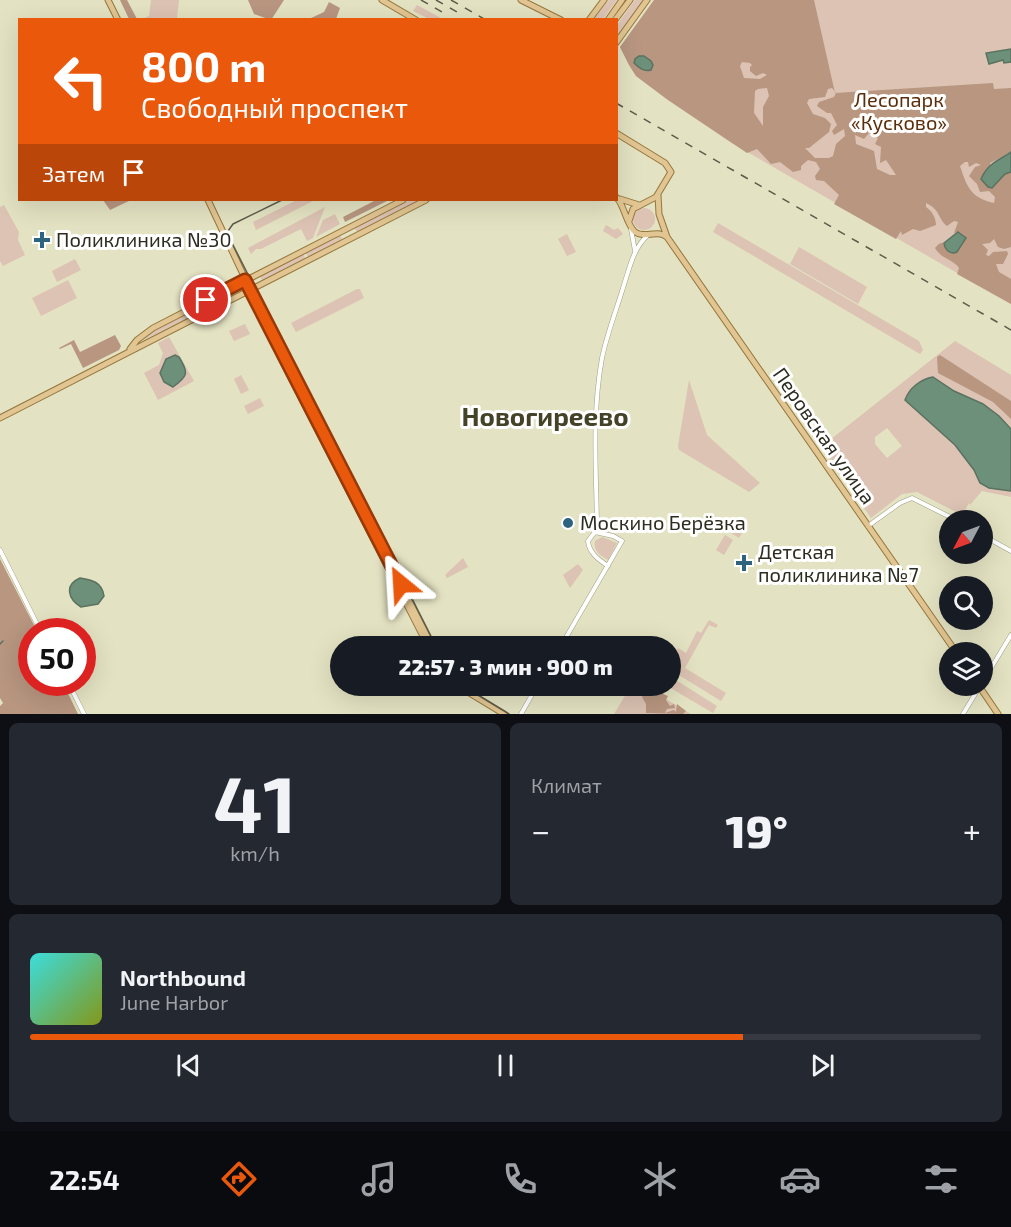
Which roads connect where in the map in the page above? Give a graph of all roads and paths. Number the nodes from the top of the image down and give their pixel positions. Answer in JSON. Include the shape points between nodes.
{"nodes":[{"id":1,"x":110,"y":0,"type":"edge"},
{"id":2,"x":382,"y":0,"type":"edge"},
{"id":3,"x":521,"y":0,"type":"edge"},
{"id":4,"x":604,"y":0,"type":"edge"},
{"id":5,"x":622,"y":0,"type":"edge"},
{"id":6,"x":630,"y":0,"type":"edge"},
{"id":7,"x":647,"y":0,"type":"edge"},
{"id":8,"x":119,"y":18,"type":"edge"},
{"id":9,"x":413,"y":18,"type":"edge"},
{"id":10,"x":557,"y":18,"type":"edge"},
{"id":11,"x":590,"y":18,"type":"edge"},
{"id":12,"x":609,"y":18,"type":"edge"},
{"id":13,"x":616,"y":18,"type":"edge"},
{"id":14,"x":618,"y":40,"type":"edge"},
{"id":15,"x":618,"y":134,"type":"edge"},
{"id":16,"x":658,"y":195,"type":"junction"},
{"id":17,"x":618,"y":198,"type":"edge"},
{"id":18,"x":618,"y":199,"type":"edge"},
{"id":19,"x":206,"y":201,"type":"edge"},
{"id":20,"x":402,"y":201,"type":"edge"},
{"id":21,"x":424,"y":201,"type":"edge"},
{"id":22,"x":640,"y":205,"type":"junction"},
{"id":23,"x":659,"y":216,"type":"junction"},
{"id":24,"x":630,"y":223,"type":"junction"},
{"id":25,"x":650,"y":234,"type":"junction"},
{"id":26,"x":667,"y":237,"type":"junction"},
{"id":27,"x":635,"y":253,"type":"junction"},
{"id":28,"x":244,"y":281,"type":"junction"},
{"id":29,"x":248,"y":290,"type":"junction"},
{"id":30,"x":129,"y":351,"type":"junction"},
{"id":31,"x":0,"y":418,"type":"edge"},
{"id":32,"x":939,"y":512,"type":"edge"},
{"id":33,"x":868,"y":525,"type":"junction"},
{"id":34,"x":595,"y":532,"type":"junction"},
{"id":35,"x":993,"y":541,"type":"edge"},
{"id":36,"x":0,"y":550,"type":"edge"},
{"id":37,"x":1011,"y":551,"type":"edge"},
{"id":38,"x":608,"y":566,"type":"junction"},
{"id":39,"x":34,"y":618,"type":"edge"},
{"id":40,"x":1011,"y":635,"type":"edge"},
{"id":41,"x":425,"y":636,"type":"edge"},
{"id":42,"x":567,"y":636,"type":"edge"},
{"id":43,"x":950,"y":642,"type":"edge"},
{"id":44,"x":993,"y":664,"type":"edge"},
{"id":45,"x":75,"y":696,"type":"edge"},
{"id":46,"x":469,"y":696,"type":"edge"},
{"id":47,"x":474,"y":696,"type":"edge"},
{"id":48,"x":531,"y":696,"type":"edge"},
{"id":49,"x":974,"y":696,"type":"edge"},
{"id":50,"x":987,"y":696,"type":"edge"},
{"id":51,"x":84,"y":714,"type":"edge"},
{"id":52,"x":497,"y":714,"type":"edge"},
{"id":53,"x":504,"y":714,"type":"edge"},
{"id":54,"x":521,"y":714,"type":"edge"},
{"id":55,"x":963,"y":714,"type":"edge"},
{"id":56,"x":998,"y":714,"type":"edge"}],
"edges":[{"from":1,"to":8,"type":"main road"},
{"from":2,"to":9,"type":"main road"},
{"from":3,"to":10,"type":"main road"},
{"from":4,"to":11,"type":"main road"},
{"from":5,"to":12,"type":"main road"},
{"from":6,"to":13,"type":"main road"},
{"from":7,"to":14,"type":"main road"},
{"from":15,"to":16,"type":"main road","via":[[670,169]]},
{"from":16,"to":22,"type":"main road"},
{"from":16,"to":23,"type":"main road"},
{"from":17,"to":22,"type":"main road"},
{"from":18,"to":24,"type":"main road"},
{"from":19,"to":28,"type":"main road"},
{"from":20,"to":28,"type":"main road"},
{"from":21,"to":29,"type":"main road"},
{"from":22,"to":23,"type":"main road","via":[[652,206]]},
{"from":22,"to":24,"type":"main road","via":[[631,212]]},
{"from":23,"to":25,"type":"main road","via":[[659,226]]},
{"from":23,"to":26,"type":"main road","name":"Перовская улица"},
{"from":24,"to":25,"type":"main road","via":[[637,233]]},
{"from":24,"to":27,"type":"street"},
{"from":25,"to":26,"type":"main road"},
{"from":25,"to":27,"type":"street"},
{"from":26,"to":33,"type":"main road","name":"Перовская улица"},
{"from":27,"to":34,"type":"street","via":[[602,361],[596,408]]},
{"from":28,"to":29,"type":"main road"},
{"from":28,"to":30,"type":"main road","via":[[149,330]]},
{"from":29,"to":30,"type":"main road"},
{"from":29,"to":41,"type":"main road"},
{"from":30,"to":31,"type":"main road"},
{"from":32,"to":33,"type":"street","via":[[912,498]]},
{"from":33,"to":43,"type":"main road","name":"Перовская улица"},
{"from":34,"to":38,"type":"street","via":[[588,547]]},
{"from":34,"to":38,"type":"street","via":[[622,541]]},
{"from":35,"to":37,"type":"street"},
{"from":36,"to":39,"type":"street"},
{"from":38,"to":42,"type":"street"},
{"from":40,"to":44,"type":"street"},
{"from":45,"to":51,"type":"street"},
{"from":46,"to":52,"type":"main road"},
{"from":47,"to":53,"type":"main road"},
{"from":48,"to":54,"type":"street"},
{"from":49,"to":55,"type":"street"},
{"from":50,"to":56,"type":"main road"}]}
